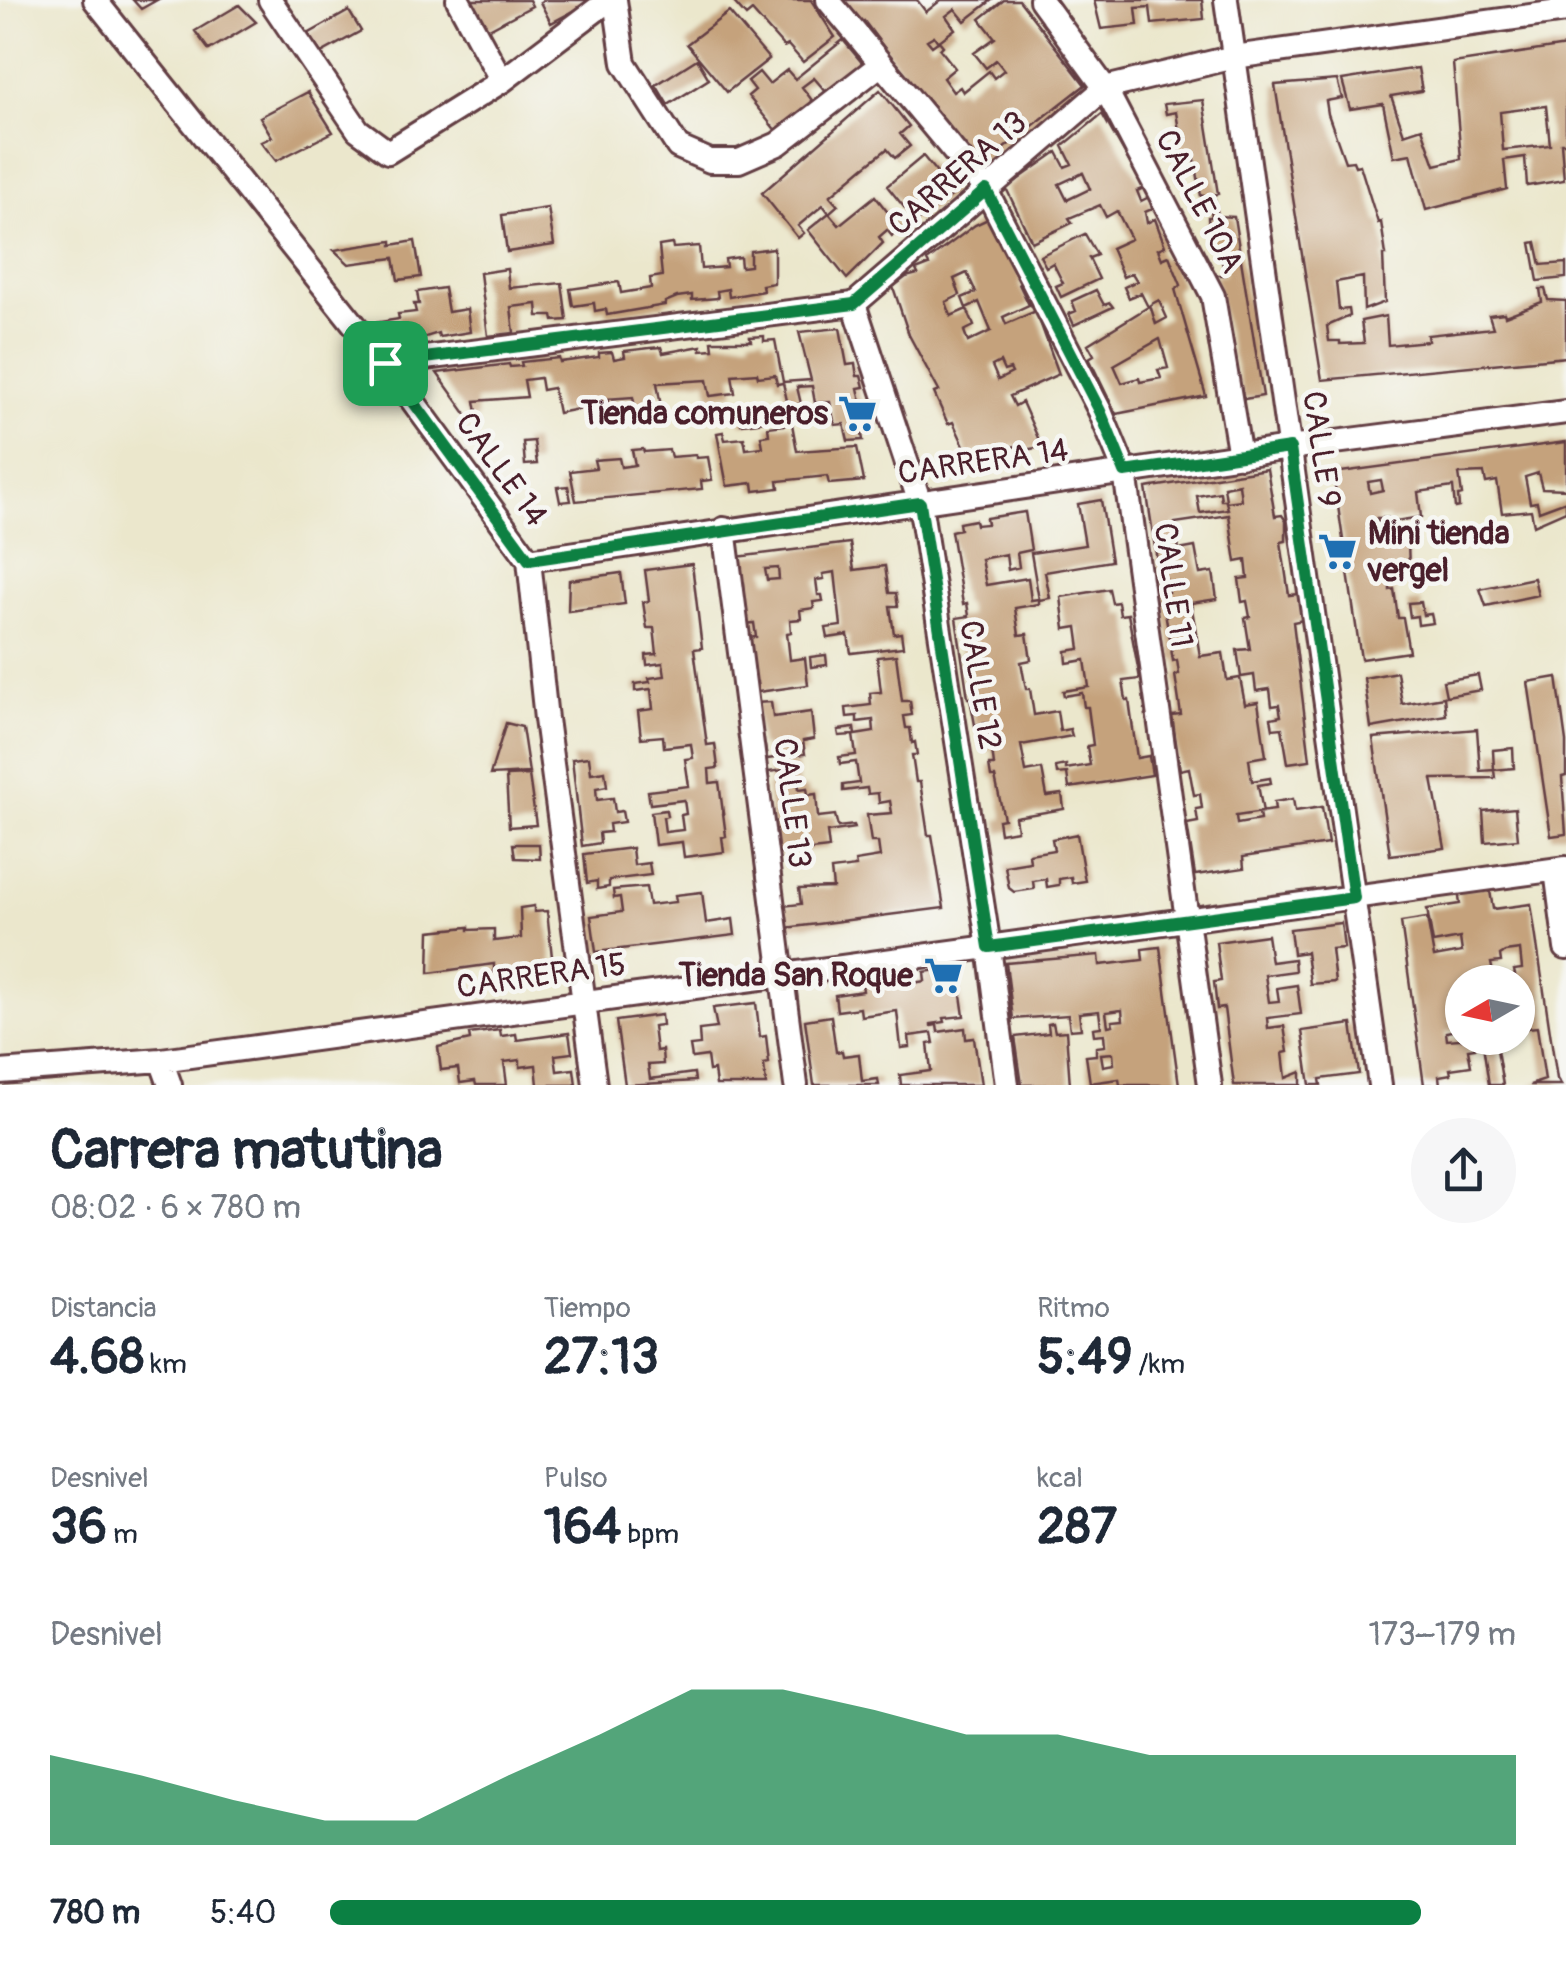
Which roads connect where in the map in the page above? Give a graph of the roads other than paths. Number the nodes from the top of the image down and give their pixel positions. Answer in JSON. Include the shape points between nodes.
{"nodes":[{"id":1,"x":95,"y":0,"type":"edge"},
{"id":2,"x":270,"y":0,"type":"edge"},
{"id":3,"x":458,"y":0,"type":"edge"},
{"id":4,"x":612,"y":0,"type":"edge"},
{"id":5,"x":828,"y":0,"type":"edge"},
{"id":6,"x":1042,"y":0,"type":"edge"},
{"id":7,"x":1226,"y":0,"type":"edge"},
{"id":8,"x":1566,"y":10,"type":"edge"},
{"id":9,"x":1234,"y":58,"type":"junction"},
{"id":10,"x":880,"y":64,"type":"junction"},
{"id":11,"x":502,"y":81,"type":"junction"},
{"id":12,"x":1105,"y":88,"type":"junction"},
{"id":13,"x":986,"y":190,"type":"junction"},
{"id":14,"x":854,"y":304,"type":"junction"},
{"id":15,"x":385,"y":363,"type":"junction"},
{"id":16,"x":1566,"y":412,"type":"edge"},
{"id":17,"x":1290,"y":448,"type":"junction"},
{"id":18,"x":1240,"y":456,"type":"junction"},
{"id":19,"x":1125,"y":472,"type":"junction"},
{"id":20,"x":920,"y":503,"type":"junction"},
{"id":21,"x":724,"y":530,"type":"junction"},
{"id":22,"x":529,"y":560,"type":"junction"},
{"id":23,"x":1561,"y":869,"type":"edge"},
{"id":24,"x":1354,"y":898,"type":"junction"},
{"id":25,"x":1188,"y":920,"type":"junction"},
{"id":26,"x":989,"y":947,"type":"junction"},
{"id":27,"x":1566,"y":948,"type":"edge"},
{"id":28,"x":782,"y":975,"type":"junction"},
{"id":29,"x":584,"y":1002,"type":"junction"},
{"id":30,"x":161,"y":1060,"type":"junction"},
{"id":31,"x":0,"y":1072,"type":"edge"},
{"id":32,"x":170,"y":1085,"type":"edge"},
{"id":33,"x":595,"y":1085,"type":"edge"},
{"id":34,"x":796,"y":1085,"type":"edge"},
{"id":35,"x":1007,"y":1085,"type":"edge"},
{"id":36,"x":1210,"y":1085,"type":"edge"},
{"id":37,"x":1380,"y":1085,"type":"edge"}],
"edges":[{"from":1,"to":15,"type":"street","name":"CALLE 14"},
{"from":2,"to":11,"type":"street","via":[[358,130],[388,152]]},
{"from":3,"to":11,"type":"street"},
{"from":4,"to":10,"type":"street","via":[[624,63],[678,147],[710,161],[740,161],[778,144]]},
{"from":4,"to":11,"type":"street"},
{"from":5,"to":10,"type":"street","name":"CALLE 11"},
{"from":6,"to":12,"type":"street","name":"CALLE 10A"},
{"from":7,"to":9,"type":"street","name":"CALLE 9"},
{"from":8,"to":9,"type":"street","name":"CARRERA 13"},
{"from":9,"to":12,"type":"street","name":"CARRERA 13"},
{"from":9,"to":17,"type":"street","name":"CALLE 9"},
{"from":10,"to":13,"type":"street","name":"CALLE 11"},
{"from":12,"to":13,"type":"street","name":"CARRERA 13"},
{"from":12,"to":18,"type":"street","name":"CALLE 10A","via":[[1213,296]]},
{"from":13,"to":14,"type":"street","name":"CARRERA 13"},
{"from":13,"to":19,"type":"street","name":"CALLE 11"},
{"from":14,"to":15,"type":"street"},
{"from":14,"to":20,"type":"street","name":"CALLE 12"},
{"from":15,"to":22,"type":"street","name":"CALLE 14"},
{"from":16,"to":17,"type":"street","name":"CARRERA 14"},
{"from":17,"to":18,"type":"street","name":"CARRERA 14"},
{"from":17,"to":24,"type":"street","name":"CALLE 9"},
{"from":18,"to":19,"type":"street","name":"CARRERA 14"},
{"from":19,"to":20,"type":"street","name":"CARRERA 14"},
{"from":19,"to":25,"type":"street","name":"CALLE 11"},
{"from":20,"to":21,"type":"street","name":"CARRERA 14"},
{"from":20,"to":26,"type":"street","name":"CALLE 12"},
{"from":21,"to":22,"type":"street","name":"CARRERA 14"},
{"from":21,"to":28,"type":"street","name":"CALLE 13"},
{"from":22,"to":29,"type":"street","name":"CALLE 14"},
{"from":23,"to":24,"type":"street","name":"CARRERA 15"},
{"from":23,"to":27,"type":"street"},
{"from":24,"to":25,"type":"street","name":"CARRERA 15"},
{"from":24,"to":37,"type":"street","name":"CALLE 9"},
{"from":25,"to":26,"type":"street","name":"CARRERA 15"},
{"from":25,"to":36,"type":"street","name":"CALLE 11"},
{"from":26,"to":28,"type":"street","name":"CARRERA 15"},
{"from":26,"to":35,"type":"street","name":"CALLE 12"},
{"from":28,"to":29,"type":"street","name":"CARRERA 15"},
{"from":28,"to":34,"type":"street","name":"CALLE 13"},
{"from":29,"to":30,"type":"street","name":"CARRERA 15"},
{"from":29,"to":33,"type":"street","name":"CALLE 14"},
{"from":30,"to":31,"type":"street","name":"CARRERA 15"},
{"from":30,"to":32,"type":"street"}]}
